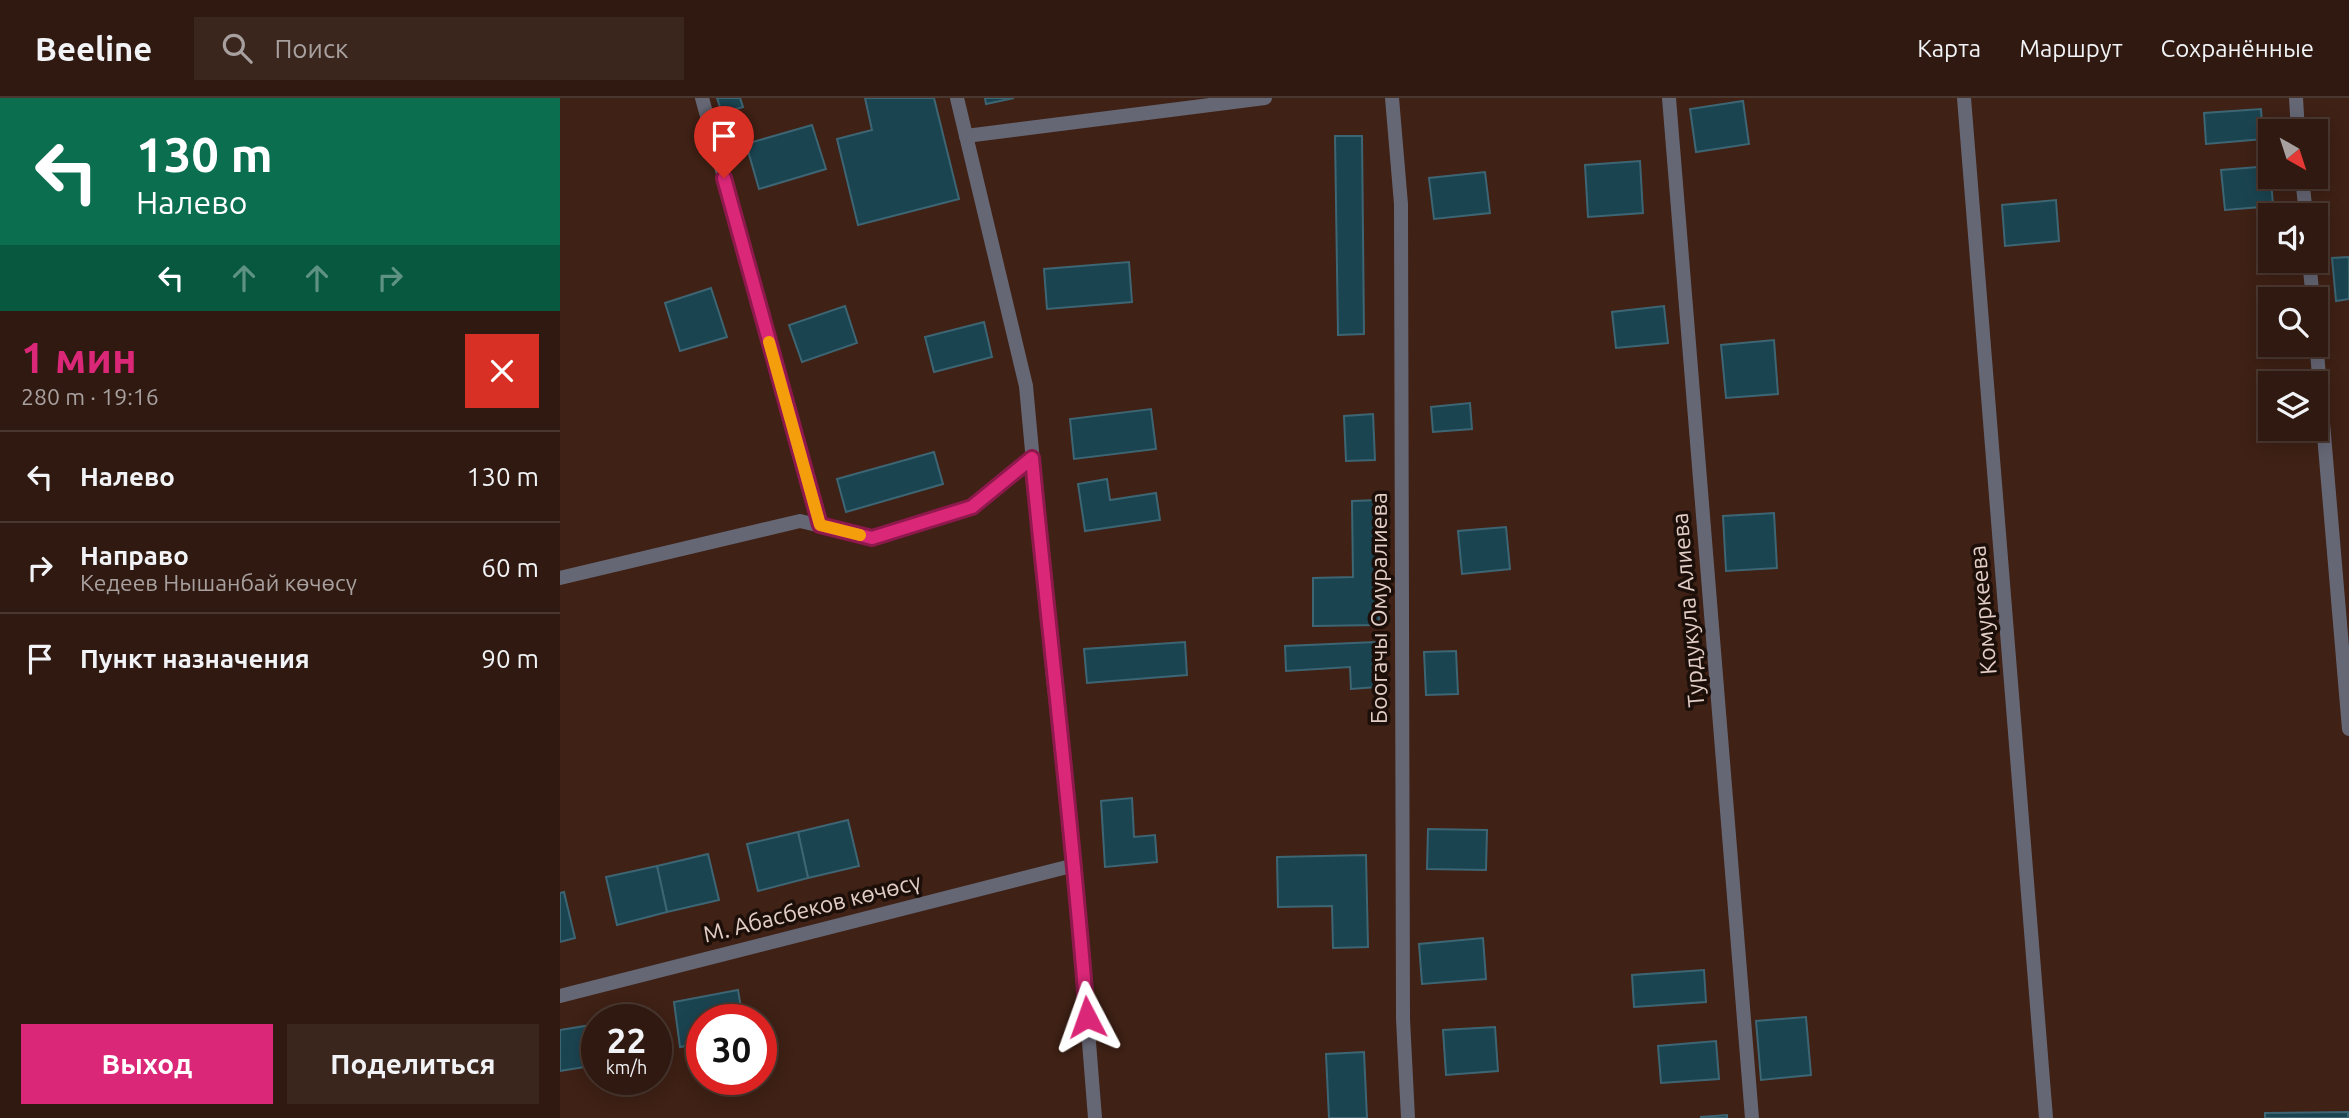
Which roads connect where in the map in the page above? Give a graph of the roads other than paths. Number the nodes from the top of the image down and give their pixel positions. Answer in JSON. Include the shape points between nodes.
{"nodes":[{"id":1,"x":702,"y":98,"type":"edge"},
{"id":2,"x":957,"y":98,"type":"edge"},
{"id":3,"x":1265,"y":98,"type":"edge"},
{"id":4,"x":1392,"y":98,"type":"edge"},
{"id":5,"x":1669,"y":98,"type":"edge"},
{"id":6,"x":1964,"y":98,"type":"edge"},
{"id":7,"x":2296,"y":98,"type":"edge"},
{"id":8,"x":2297,"y":119,"type":"edge"},
{"id":9,"x":966,"y":136,"type":"junction"},
{"id":10,"x":2317,"y":357,"type":"edge"},
{"id":11,"x":1032,"y":458,"type":"junction"},
{"id":12,"x":820,"y":525,"type":"junction"},
{"id":13,"x":560,"y":578,"type":"edge"},
{"id":14,"x":2349,"y":729,"type":"edge"},
{"id":15,"x":1076,"y":865,"type":"junction"},
{"id":16,"x":560,"y":996,"type":"edge"},
{"id":17,"x":1095,"y":1118,"type":"edge"},
{"id":18,"x":1408,"y":1118,"type":"edge"},
{"id":19,"x":1752,"y":1118,"type":"edge"},
{"id":20,"x":2046,"y":1118,"type":"edge"}],
"edges":[{"from":1,"to":12,"type":"street"},
{"from":2,"to":9,"type":"street"},
{"from":3,"to":9,"type":"street"},
{"from":4,"to":18,"type":"street","name":"Боогачы Омуралиева","via":[[1401,204],[1403,1018]]},
{"from":5,"to":19,"type":"street","name":"Турдукула Алиева"},
{"from":6,"to":20,"type":"street","name":"Комуркеева"},
{"from":7,"to":8,"type":"street"},
{"from":9,"to":11,"type":"street","via":[[1026,386]]},
{"from":10,"to":14,"type":"street"},
{"from":11,"to":12,"type":"street","via":[[972,507],[872,538]]},
{"from":11,"to":15,"type":"street"},
{"from":12,"to":13,"type":"street","via":[[800,521]]},
{"from":15,"to":16,"type":"street","name":"М. Абасбеков көчөсү"},
{"from":15,"to":17,"type":"street"}]}
